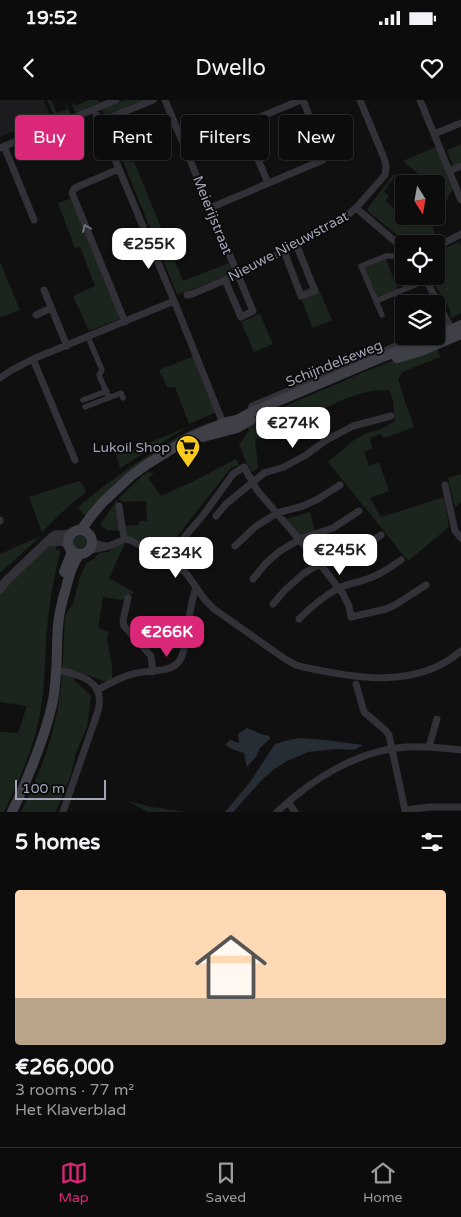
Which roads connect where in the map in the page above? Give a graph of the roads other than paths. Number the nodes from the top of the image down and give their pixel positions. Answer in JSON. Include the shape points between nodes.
{"nodes":[{"id":1,"x":116,"y":100,"type":"edge"},
{"id":2,"x":153,"y":100,"type":"edge"},
{"id":3,"x":165,"y":100,"type":"edge"},
{"id":4,"x":302,"y":100,"type":"edge"},
{"id":5,"x":360,"y":100,"type":"edge"},
{"id":6,"x":420,"y":100,"type":"edge"},
{"id":7,"x":94,"y":109,"type":"junction"},
{"id":8,"x":116,"y":115,"type":"edge"},
{"id":9,"x":265,"y":115,"type":"edge"},
{"id":10,"x":461,"y":123,"type":"edge"},
{"id":11,"x":434,"y":134,"type":"junction"},
{"id":12,"x":181,"y":138,"type":"edge"},
{"id":13,"x":2,"y":147,"type":"edge"},
{"id":14,"x":190,"y":160,"type":"edge"},
{"id":15,"x":258,"y":160,"type":"edge"},
{"id":16,"x":461,"y":166,"type":"edge"},
{"id":17,"x":119,"y":170,"type":"junction"},
{"id":18,"x":449,"y":171,"type":"junction"},
{"id":19,"x":268,"y":183,"type":"junction"},
{"id":20,"x":461,"y":200,"type":"edge"},
{"id":21,"x":210,"y":208,"type":"junction"},
{"id":22,"x":356,"y":208,"type":"junction"},
{"id":23,"x":34,"y":220,"type":"dead end"},
{"id":24,"x":460,"y":236,"type":"edge"},
{"id":25,"x":395,"y":241,"type":"edge"},
{"id":26,"x":445,"y":243,"type":"edge"},
{"id":27,"x":296,"y":244,"type":"junction"},
{"id":28,"x":284,"y":251,"type":"junction"},
{"id":29,"x":395,"y":256,"type":"dead end"},
{"id":30,"x":238,"y":275,"type":"junction"},
{"id":31,"x":225,"y":280,"type":"junction"},
{"id":32,"x":410,"y":285,"type":"edge"},
{"id":33,"x":427,"y":285,"type":"edge"},
{"id":34,"x":44,"y":290,"type":"dead end"},
{"id":35,"x":187,"y":295,"type":"dead end"},
{"id":36,"x":174,"y":301,"type":"junction"},
{"id":37,"x":376,"y":301,"type":"junction"},
{"id":38,"x":51,"y":308,"type":"junction"},
{"id":39,"x":36,"y":314,"type":"dead end"},
{"id":40,"x":382,"y":315,"type":"dead end"},
{"id":41,"x":125,"y":322,"type":"junction"},
{"id":42,"x":458,"y":330,"type":"edge"},
{"id":43,"x":445,"y":333,"type":"edge"},
{"id":44,"x":88,"y":337,"type":"junction"},
{"id":45,"x":408,"y":345,"type":"edge"},
{"id":46,"x":67,"y":346,"type":"junction"},
{"id":47,"x":34,"y":360,"type":"junction"},
{"id":48,"x":0,"y":378,"type":"edge"},
{"id":49,"x":107,"y":391,"type":"junction"},
{"id":50,"x":109,"y":398,"type":"junction"},
{"id":51,"x":123,"y":398,"type":"dead end"},
{"id":52,"x":83,"y":400,"type":"dead end"},
{"id":53,"x":85,"y":407,"type":"dead end"},
{"id":54,"x":391,"y":416,"type":"dead end"},
{"id":55,"x":223,"y":423,"type":"junction"},
{"id":56,"x":215,"y":434,"type":"junction"},
{"id":57,"x":183,"y":442,"type":"junction"},
{"id":58,"x":75,"y":460,"type":"dead end"},
{"id":59,"x":253,"y":483,"type":"junction"},
{"id":60,"x":340,"y":485,"type":"dead end"},
{"id":61,"x":445,"y":485,"type":"dead end"},
{"id":62,"x":120,"y":506,"type":"dead end"},
{"id":63,"x":359,"y":511,"type":"dead end"},
{"id":64,"x":277,"y":513,"type":"junction"},
{"id":65,"x":216,"y":516,"type":"dead end"},
{"id":66,"x":381,"y":535,"type":"dead end"},
{"id":67,"x":461,"y":538,"type":"edge"},
{"id":68,"x":124,"y":539,"type":"junction"},
{"id":69,"x":299,"y":539,"type":"junction"},
{"id":70,"x":80,"y":542,"type":"junction"},
{"id":71,"x":235,"y":546,"type":"dead end"},
{"id":72,"x":166,"y":559,"type":"junction"},
{"id":73,"x":401,"y":560,"type":"dead end"},
{"id":74,"x":320,"y":564,"type":"junction"},
{"id":75,"x":253,"y":579,"type":"dead end"},
{"id":76,"x":3,"y":582,"type":"edge"},
{"id":77,"x":426,"y":584,"type":"dead end"},
{"id":78,"x":196,"y":588,"type":"junction"},
{"id":79,"x":338,"y":588,"type":"junction"},
{"id":80,"x":0,"y":589,"type":"edge"},
{"id":81,"x":128,"y":598,"type":"dead end"},
{"id":82,"x":274,"y":604,"type":"dead end"},
{"id":83,"x":299,"y":619,"type":"dead end"},
{"id":84,"x":461,"y":651,"type":"edge"},
{"id":85,"x":54,"y":666,"type":"junction"},
{"id":86,"x":153,"y":672,"type":"junction"},
{"id":87,"x":356,"y":684,"type":"dead end"},
{"id":88,"x":97,"y":690,"type":"junction"},
{"id":89,"x":437,"y":719,"type":"dead end"},
{"id":90,"x":429,"y":747,"type":"junction"},
{"id":91,"x":392,"y":749,"type":"junction"},
{"id":92,"x":461,"y":750,"type":"edge"},
{"id":93,"x":288,"y":802,"type":"junction"},
{"id":94,"x":461,"y":807,"type":"edge"},
{"id":95,"x":405,"y":811,"type":"edge"},
{"id":96,"x":12,"y":812,"type":"edge"},
{"id":97,"x":63,"y":812,"type":"edge"},
{"id":98,"x":277,"y":812,"type":"edge"},
{"id":99,"x":295,"y":812,"type":"edge"}],
"edges":[{"from":1,"to":7,"type":"street"},
{"from":2,"to":8,"type":"street"},
{"from":3,"to":12,"type":"street","name":"Meierijstraat"},
{"from":4,"to":9,"type":"street"},
{"from":4,"to":19,"type":"street","via":[[325,156],[323,160]]},
{"from":5,"to":22,"type":"street","name":"Nieuwe Nieuwstraat","via":[[386,166],[382,180]]},
{"from":6,"to":11,"type":"street"},
{"from":7,"to":13,"type":"street"},
{"from":7,"to":17,"type":"street"},
{"from":10,"to":11,"type":"street"},
{"from":11,"to":18,"type":"street"},
{"from":13,"to":23,"type":"street"},
{"from":14,"to":21,"type":"street","name":"Meierijstraat"},
{"from":15,"to":19,"type":"street"},
{"from":16,"to":18,"type":"street"},
{"from":17,"to":36,"type":"street"},
{"from":41,"to":17,"type":"street","one_way":true,"via":[[72,194],[77,187]]},
{"from":18,"to":20,"type":"street"},
{"from":19,"to":21,"type":"street"},
{"from":21,"to":30,"type":"street","name":"Meierijstraat"},
{"from":22,"to":25,"type":"street"},
{"from":22,"to":27,"type":"street","name":"Nieuwe Nieuwstraat"},
{"from":24,"to":26,"type":"street"},
{"from":27,"to":28,"type":"street","name":"Nieuwe Nieuwstraat"},
{"from":27,"to":28,"type":"street","via":[[315,291],[301,296]]},
{"from":28,"to":30,"type":"street","name":"Nieuwe Nieuwstraat"},
{"from":29,"to":37,"type":"street","via":[[386,256],[361,266]]},
{"from":30,"to":31,"type":"street","name":"Nieuwe Nieuwstraat"},
{"from":30,"to":31,"type":"street","name":"Meierijstraat","via":[[254,312],[241,317]]},
{"from":31,"to":35,"type":"street","name":"Nieuwe Nieuwstraat"},
{"from":32,"to":37,"type":"street"},
{"from":33,"to":42,"type":"street"},
{"from":34,"to":38,"type":"street"},
{"from":36,"to":41,"type":"street"},
{"from":36,"to":55,"type":"street"},
{"from":37,"to":40,"type":"street"},
{"from":38,"to":39,"type":"street"},
{"from":38,"to":46,"type":"street"},
{"from":41,"to":44,"type":"street"},
{"from":42,"to":43,"type":"main road","name":"Schijndelseweg"},
{"from":42,"to":56,"type":"main road","name":"Schijndelseweg","via":[[421,351],[393,359],[271,409],[237,428]]},
{"from":44,"to":46,"type":"street"},
{"from":44,"to":49,"type":"street"},
{"from":45,"to":55,"type":"main road","name":"Schijndelseweg","via":[[237,420]]},
{"from":46,"to":47,"type":"street"},
{"from":47,"to":48,"type":"street"},
{"from":47,"to":58,"type":"street"},
{"from":49,"to":50,"type":"street"},
{"from":49,"to":52,"type":"street"},
{"from":50,"to":51,"type":"street","via":[[121,393]]},
{"from":50,"to":53,"type":"street"},
{"from":54,"to":59,"type":"street","via":[[353,426],[284,467],[264,473]]},
{"from":55,"to":56,"type":"main road","via":[[224,428]]},
{"from":55,"to":57,"type":"main road","name":"Schijndelseweg"},
{"from":56,"to":57,"type":"main road","name":"Schijndelseweg"},
{"from":57,"to":70,"type":"main road","name":"Schijndelseweg","via":[[131,476],[103,502],[92,515]]},
{"from":59,"to":64,"type":"street"},
{"from":59,"to":65,"type":"street"},
{"from":59,"to":72,"type":"street","via":[[244,467],[236,471]]},
{"from":60,"to":64,"type":"street","via":[[318,500]]},
{"from":61,"to":67,"type":"street","via":[[455,531]]},
{"from":62,"to":68,"type":"street"},
{"from":63,"to":69,"type":"street","via":[[333,528]]},
{"from":64,"to":69,"type":"street"},
{"from":64,"to":71,"type":"street"},
{"from":66,"to":74,"type":"street","via":[[351,553]]},
{"from":68,"to":70,"type":"street","via":[[99,550]]},
{"from":68,"to":72,"type":"street"},
{"from":69,"to":74,"type":"street"},
{"from":69,"to":75,"type":"street","via":[[266,563]]},
{"from":70,"to":76,"type":"street","via":[[55,535]]},
{"from":70,"to":85,"type":"main road","name":"Schijndelseweg","via":[[71,554],[60,583],[55,610]]},
{"from":72,"to":78,"type":"street","via":[[186,573]]},
{"from":73,"to":79,"type":"street","via":[[369,579]]},
{"from":74,"to":79,"type":"street"},
{"from":74,"to":82,"type":"street","via":[[303,574]]},
{"from":76,"to":80,"type":"street"},
{"from":77,"to":79,"type":"street","via":[[386,609],[351,617],[349,606]]},
{"from":78,"to":84,"type":"street","via":[[214,609],[285,659],[303,667],[374,678],[399,678],[428,671]]},
{"from":78,"to":86,"type":"street","via":[[183,656],[171,668]]},
{"from":79,"to":83,"type":"street"},
{"from":81,"to":86,"type":"street","via":[[124,626],[151,656]]},
{"from":85,"to":88,"type":"street","via":[[88,679]]},
{"from":85,"to":96,"type":"main road","name":"Schijndelseweg","via":[[50,670],[48,719],[26,783]]},
{"from":86,"to":88,"type":"street","via":[[137,672]]},
{"from":87,"to":91,"type":"street","via":[[364,712],[387,731]]},
{"from":88,"to":97,"type":"street","via":[[100,704]]},
{"from":89,"to":90,"type":"street"},
{"from":90,"to":91,"type":"street"},
{"from":90,"to":92,"type":"street"},
{"from":91,"to":93,"type":"street","via":[[342,766]]},
{"from":91,"to":95,"type":"street"},
{"from":93,"to":98,"type":"street"},
{"from":93,"to":99,"type":"street"},
{"from":94,"to":95,"type":"street"}]}
